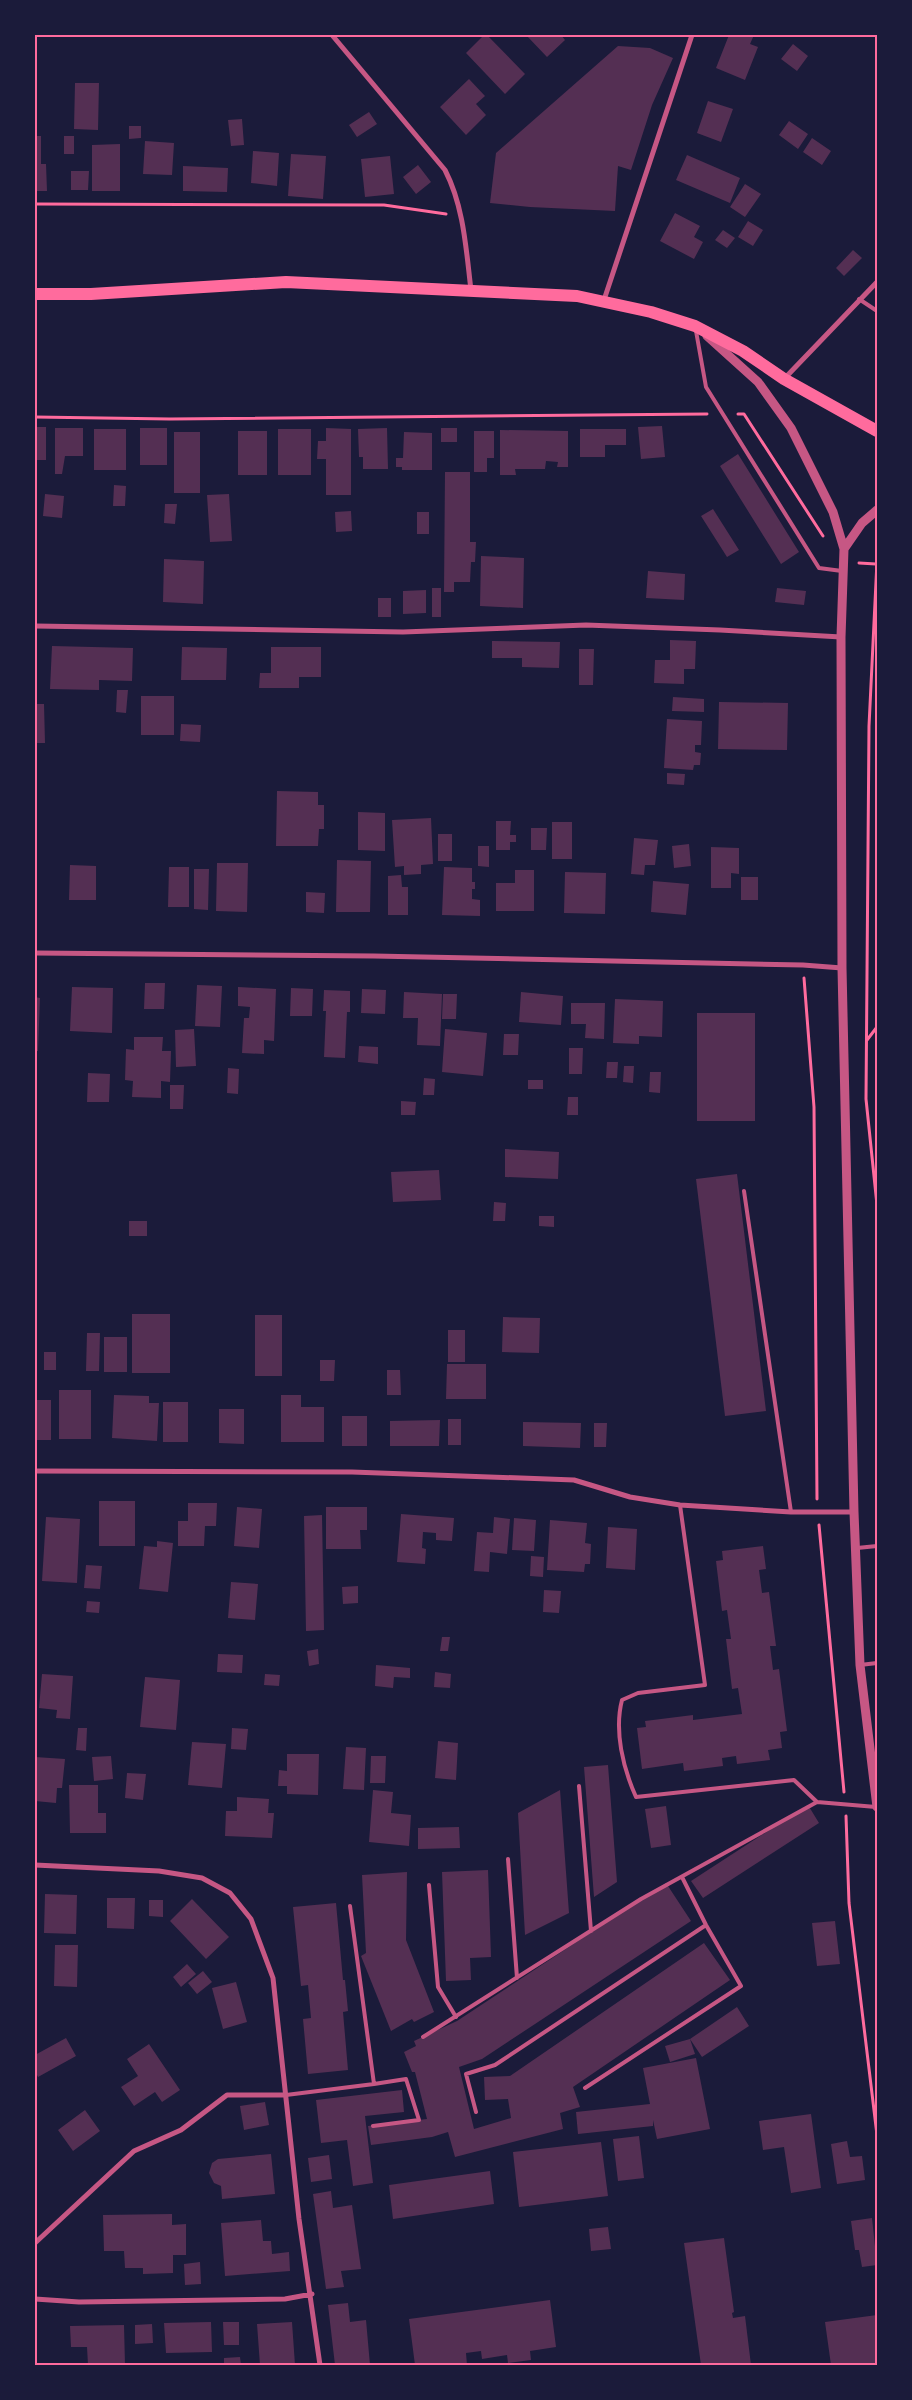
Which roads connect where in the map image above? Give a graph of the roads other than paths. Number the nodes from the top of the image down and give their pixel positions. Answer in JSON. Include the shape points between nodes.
{"nodes":[{"id":1,"x":332,"y":35,"type":"edge"},
{"id":2,"x":692,"y":35,"type":"edge"},
{"id":3,"x":877,"y":282,"type":"edge"},
{"id":4,"x":471,"y":291,"type":"junction"},
{"id":5,"x":35,"y":294,"type":"edge"},
{"id":6,"x":859,"y":299,"type":"junction"},
{"id":7,"x":604,"y":300,"type":"junction"},
{"id":8,"x":877,"y":311,"type":"edge"},
{"id":9,"x":695,"y":326,"type":"junction"},
{"id":10,"x":784,"y":379,"type":"junction"},
{"id":11,"x":877,"y":431,"type":"edge"},
{"id":12,"x":877,"y":510,"type":"edge"},
{"id":13,"x":844,"y":549,"type":"junction"},
{"id":14,"x":844,"y":567,"type":"junction"},
{"id":15,"x":35,"y":626,"type":"edge"},
{"id":16,"x":841,"y":637,"type":"junction"},
{"id":17,"x":35,"y":953,"type":"edge"},
{"id":18,"x":842,"y":968,"type":"junction"},
{"id":19,"x":744,"y":1192,"type":"dead end"},
{"id":20,"x":35,"y":1471,"type":"edge"},
{"id":21,"x":680,"y":1506,"type":"junction"},
{"id":22,"x":791,"y":1512,"type":"junction"},
{"id":23,"x":854,"y":1512,"type":"junction"},
{"id":24,"x":877,"y":1546,"type":"edge"},
{"id":25,"x":856,"y":1548,"type":"junction"},
{"id":26,"x":877,"y":1663,"type":"edge"},
{"id":27,"x":860,"y":1665,"type":"junction"},
{"id":28,"x":579,"y":1786,"type":"dead end"},
{"id":29,"x":817,"y":1802,"type":"junction"},
{"id":30,"x":877,"y":1807,"type":"edge"},
{"id":31,"x":508,"y":1859,"type":"dead end"},
{"id":32,"x":35,"y":1865,"type":"edge"},
{"id":33,"x":682,"y":1877,"type":"junction"},
{"id":34,"x":429,"y":1884,"type":"dead end"},
{"id":35,"x":350,"y":1906,"type":"dead end"},
{"id":36,"x":706,"y":1926,"type":"junction"},
{"id":37,"x":591,"y":1931,"type":"junction"},
{"id":38,"x":518,"y":1978,"type":"junction"},
{"id":39,"x":456,"y":2017,"type":"junction"},
{"id":40,"x":423,"y":2037,"type":"dead end"},
{"id":41,"x":374,"y":2084,"type":"junction"},
{"id":42,"x":585,"y":2088,"type":"dead end"},
{"id":43,"x":286,"y":2095,"type":"junction"},
{"id":44,"x":476,"y":2112,"type":"dead end"},
{"id":45,"x":373,"y":2126,"type":"dead end"},
{"id":46,"x":35,"y":2243,"type":"edge"},
{"id":47,"x":312,"y":2294,"type":"junction"},
{"id":48,"x":35,"y":2299,"type":"edge"},
{"id":49,"x":320,"y":2365,"type":"edge"}],
"edges":[{"from":1,"to":4,"type":"street","via":[[445,170],[461,216]]},
{"from":2,"to":7,"type":"street"},
{"from":3,"to":6,"type":"street"},
{"from":4,"to":5,"type":"main road","via":[[286,282],[91,294]]},
{"from":4,"to":7,"type":"main road"},
{"from":6,"to":8,"type":"lane"},
{"from":6,"to":10,"type":"street"},
{"from":7,"to":9,"type":"main road"},
{"from":9,"to":10,"type":"main road","via":[[743,351]]},
{"from":9,"to":13,"type":"street","via":[[758,382],[790,428],[833,512]]},
{"from":9,"to":14,"type":"lane","via":[[706,387],[722,414],[819,568]]},
{"from":10,"to":11,"type":"main road"},
{"from":12,"to":13,"type":"street","via":[[862,523]]},
{"from":13,"to":14,"type":"street"},
{"from":14,"to":16,"type":"street"},
{"from":15,"to":16,"type":"street","via":[[403,632],[586,625]]},
{"from":16,"to":18,"type":"street"},
{"from":17,"to":18,"type":"street","via":[[384,956]]},
{"from":18,"to":23,"type":"street"},
{"from":19,"to":22,"type":"lane"},
{"from":20,"to":21,"type":"street","via":[[352,1472],[574,1480],[630,1497]]},
{"from":21,"to":22,"type":"street"},
{"from":21,"to":29,"type":"lane","via":[[705,1685],[638,1693],[622,1700],[617,1718],[626,1775],[636,1797],[794,1780]]},
{"from":22,"to":23,"type":"street"},
{"from":23,"to":25,"type":"street"},
{"from":24,"to":25,"type":"lane"},
{"from":25,"to":27,"type":"street"},
{"from":26,"to":27,"type":"lane"},
{"from":27,"to":30,"type":"street"},
{"from":28,"to":37,"type":"lane"},
{"from":29,"to":30,"type":"lane"},
{"from":29,"to":33,"type":"lane"},
{"from":31,"to":38,"type":"lane"},
{"from":32,"to":43,"type":"street","via":[[185,1874],[218,1885],[238,1900],[256,1930],[273,1978]]},
{"from":33,"to":36,"type":"lane"},
{"from":33,"to":37,"type":"lane"},
{"from":34,"to":39,"type":"lane","via":[[438,1987]]},
{"from":35,"to":41,"type":"lane"},
{"from":36,"to":42,"type":"lane","via":[[741,1986]]},
{"from":36,"to":44,"type":"lane","via":[[494,2065],[466,2074]]},
{"from":37,"to":38,"type":"lane"},
{"from":38,"to":39,"type":"lane"},
{"from":39,"to":40,"type":"lane"},
{"from":41,"to":43,"type":"lane"},
{"from":41,"to":45,"type":"lane","via":[[406,2079],[419,2120]]},
{"from":43,"to":46,"type":"street","via":[[227,2095],[181,2130],[134,2152]]},
{"from":43,"to":47,"type":"street","via":[[299,2219]]},
{"from":47,"to":48,"type":"street","via":[[265,2299],[79,2302]]},
{"from":47,"to":49,"type":"street"}]}
